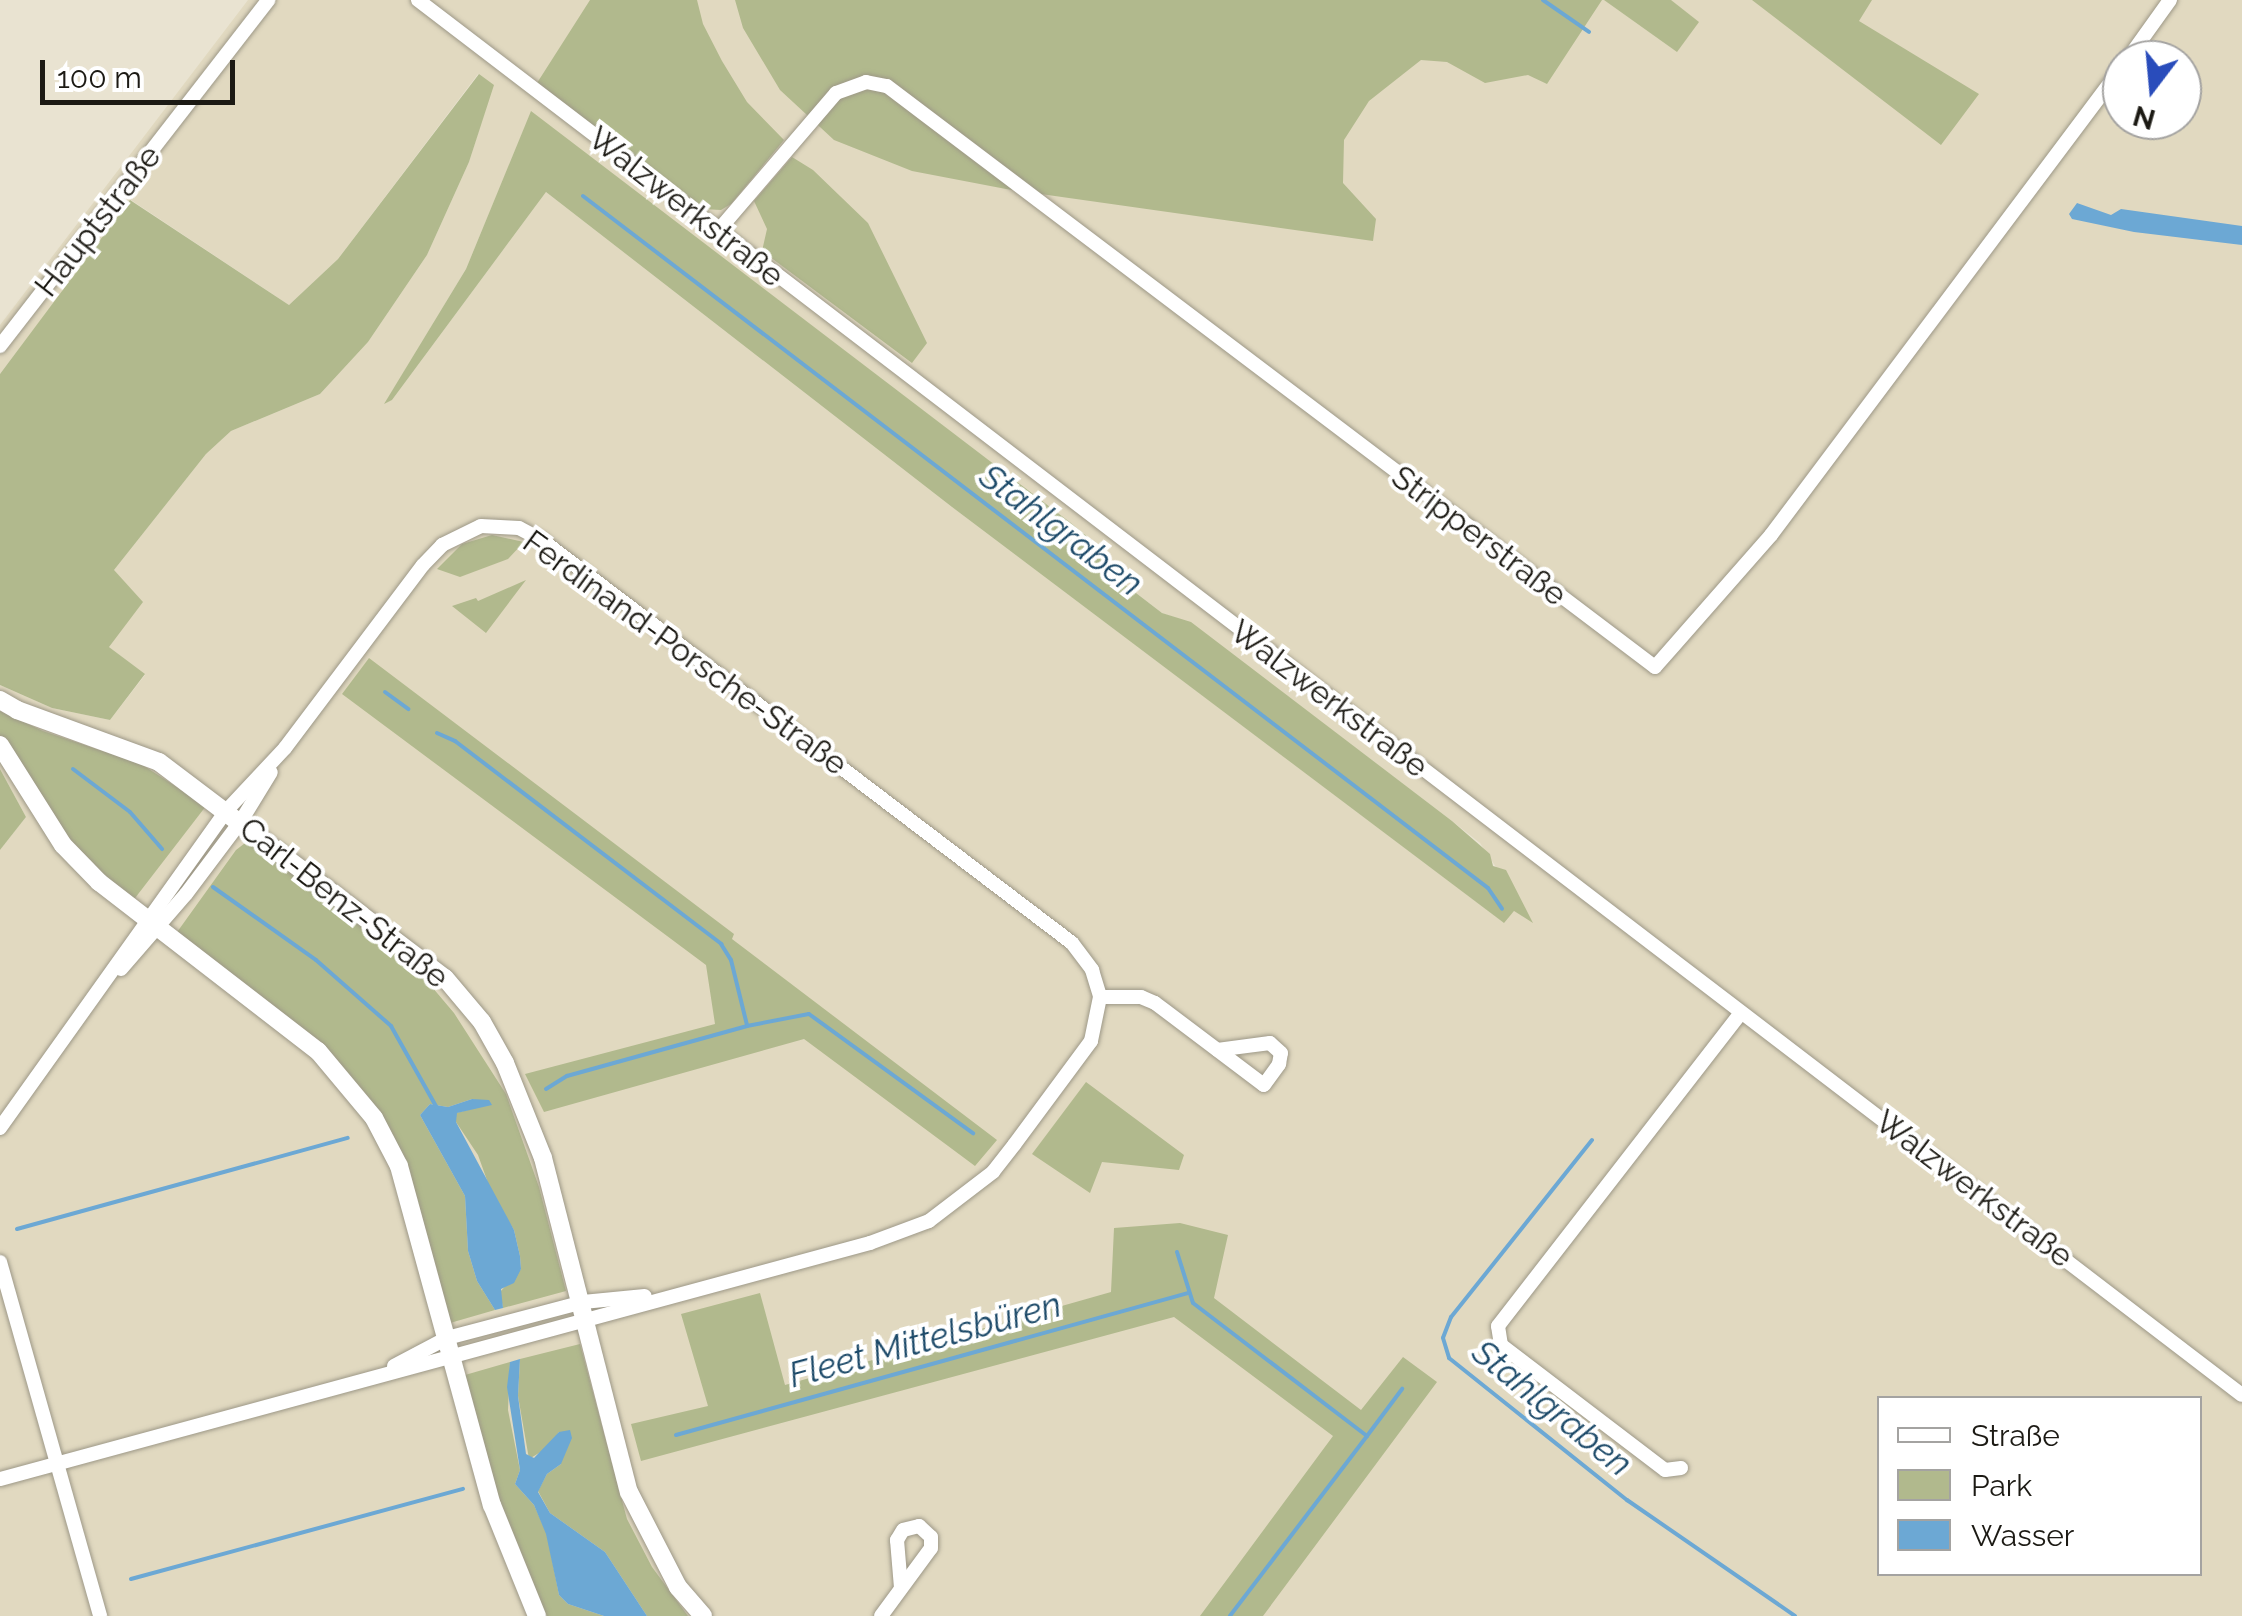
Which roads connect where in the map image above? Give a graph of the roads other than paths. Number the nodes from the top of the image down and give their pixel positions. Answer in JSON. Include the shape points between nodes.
{"nodes":[{"id":1,"x":268,"y":0,"type":"edge"},
{"id":2,"x":418,"y":0,"type":"edge"},
{"id":3,"x":2170,"y":0,"type":"edge"},
{"id":4,"x":2141,"y":40,"type":"edge"},
{"id":5,"x":2102,"y":95,"type":"edge"},
{"id":6,"x":717,"y":232,"type":"junction"},
{"id":7,"x":0,"y":346,"type":"edge"},
{"id":8,"x":0,"y":700,"type":"edge"},
{"id":9,"x":0,"y":745,"type":"edge"},
{"id":10,"x":234,"y":816,"type":"junction"},
{"id":11,"x":152,"y":924,"type":"junction"},
{"id":12,"x":1100,"y":997,"type":"junction"},
{"id":13,"x":1740,"y":1014,"type":"junction"},
{"id":14,"x":1217,"y":1050,"type":"dead end"},
{"id":15,"x":0,"y":1128,"type":"edge"},
{"id":16,"x":0,"y":1262,"type":"edge"},
{"id":17,"x":584,"y":1311,"type":"junction"},
{"id":18,"x":449,"y":1347,"type":"junction"},
{"id":19,"x":2242,"y":1395,"type":"edge"},
{"id":20,"x":58,"y":1463,"type":"junction"},
{"id":21,"x":1681,"y":1468,"type":"dead end"},
{"id":22,"x":0,"y":1480,"type":"edge"},
{"id":23,"x":901,"y":1588,"type":"dead end"},
{"id":24,"x":101,"y":1615,"type":"edge"},
{"id":25,"x":537,"y":1616,"type":"edge"},
{"id":26,"x":703,"y":1616,"type":"edge"},
{"id":27,"x":881,"y":1616,"type":"edge"}],
"edges":[{"from":1,"to":7,"type":"street","name":"Hauptstraße"},
{"from":2,"to":6,"type":"street","name":"Walzwerkstraße"},
{"from":3,"to":4,"type":"street"},
{"from":5,"to":6,"type":"street","name":"Stripperstraße","via":[[1771,535],[1656,667],[887,86],[866,82],[836,93]]},
{"from":6,"to":13,"type":"street","name":"Walzwerkstraße"},
{"from":8,"to":10,"type":"street","name":"Carl-Benz-Straße","via":[[159,762]]},
{"from":9,"to":11,"type":"street","via":[[64,845]]},
{"from":10,"to":11,"type":"street","name":"Ferdinand-Porsche-Straße"},
{"from":10,"to":12,"type":"street","name":"Ferdinand-Porsche-Straße","via":[[442,545],[481,526],[519,528],[1072,944],[1092,970]]},
{"from":10,"to":17,"type":"street","name":"Carl-Benz-Straße","via":[[445,978],[482,1022],[530,1120]]},
{"from":11,"to":15,"type":"street","name":"Ferdinand-Porsche-Straße"},
{"from":11,"to":18,"type":"street","via":[[318,1051],[374,1118],[404,1179]]},
{"from":12,"to":14,"type":"street","via":[[1142,996]]},
{"from":12,"to":17,"type":"street","via":[[1092,1041],[993,1172],[928,1220],[870,1243],[674,1295]]},
{"from":13,"to":19,"type":"street","name":"Walzwerkstraße"},
{"from":13,"to":21,"type":"street","via":[[1498,1326],[1501,1345],[1664,1470]]},
{"from":16,"to":20,"type":"street"},
{"from":17,"to":18,"type":"street"},
{"from":17,"to":26,"type":"street","name":"Carl-Benz-Straße","via":[[629,1492],[668,1571]]},
{"from":18,"to":20,"type":"street","via":[[376,1376]]},
{"from":18,"to":25,"type":"street","via":[[504,1544]]},
{"from":20,"to":22,"type":"street"},
{"from":20,"to":24,"type":"street"},
{"from":23,"to":27,"type":"street"}]}
